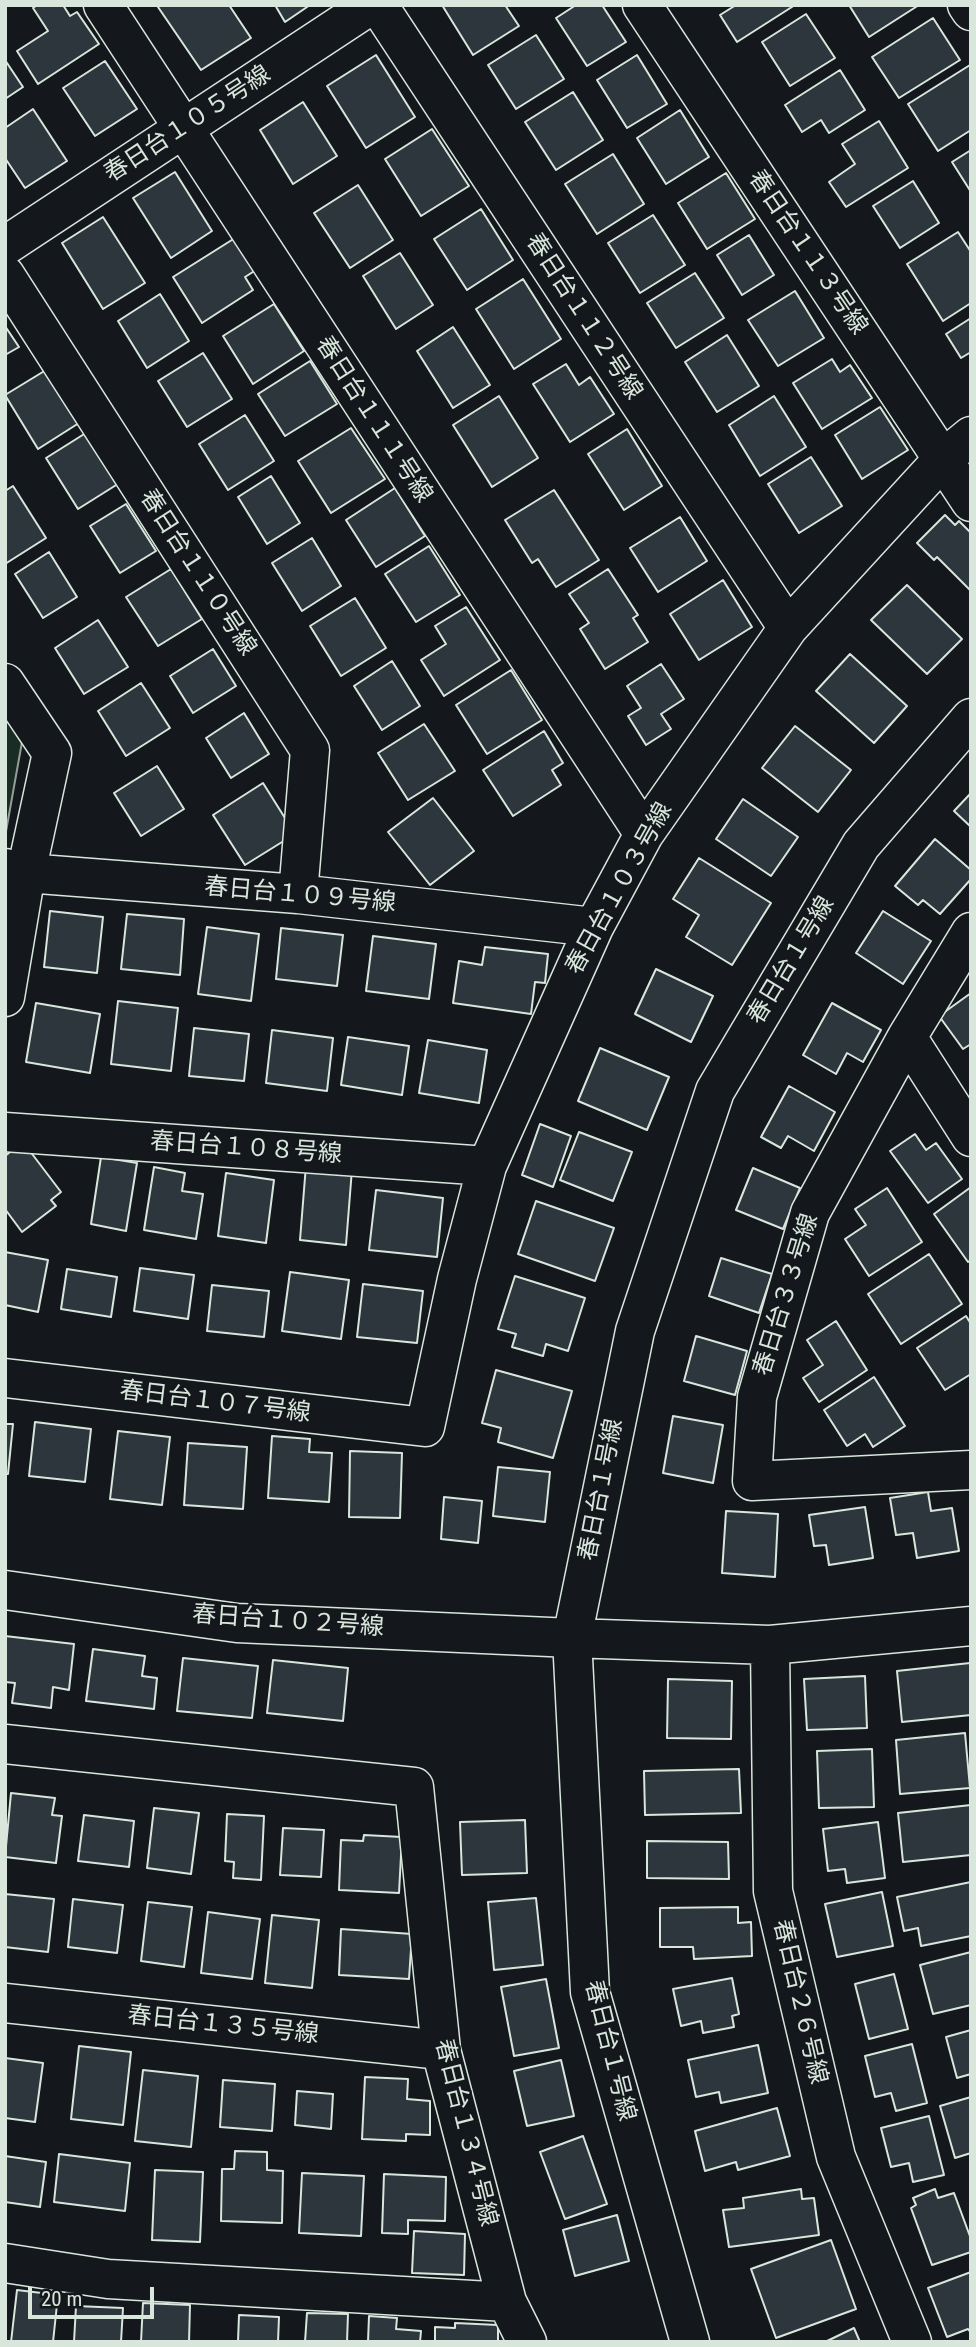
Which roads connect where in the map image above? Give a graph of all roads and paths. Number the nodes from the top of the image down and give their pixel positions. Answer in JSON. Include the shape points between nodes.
{"nodes":[{"id":1,"x":103,"y":5,"type":"edge"},
{"id":2,"x":371,"y":5,"type":"edge"},
{"id":3,"x":378,"y":5,"type":"edge"},
{"id":4,"x":642,"y":5,"type":"edge"},
{"id":5,"x":967,"y":5,"type":"edge"},
{"id":6,"x":971,"y":12,"type":"edge"},
{"id":7,"x":183,"y":128,"type":"junction"},
{"id":8,"x":5,"y":246,"type":"edge"},
{"id":9,"x":5,"y":275,"type":"edge"},
{"id":10,"x":957,"y":448,"type":"edge"},
{"id":11,"x":971,"y":502,"type":"edge"},
{"id":12,"x":788,"y":628,"type":"junction"},
{"id":13,"x":5,"y":683,"type":"edge"},
{"id":14,"x":971,"y":718,"type":"edge"},
{"id":15,"x":644,"y":834,"type":"junction"},
{"id":16,"x":15,"y":870,"type":"edge"},
{"id":17,"x":298,"y":894,"type":"junction"},
{"id":18,"x":594,"y":927,"type":"junction"},
{"id":19,"x":971,"y":932,"type":"edge"},
{"id":20,"x":5,"y":997,"type":"edge"},
{"id":21,"x":907,"y":1037,"type":"junction"},
{"id":22,"x":5,"y":1132,"type":"edge"},
{"id":23,"x":971,"y":1137,"type":"edge"},
{"id":24,"x":487,"y":1166,"type":"junction"},
{"id":25,"x":5,"y":1378,"type":"edge"},
{"id":26,"x":425,"y":1427,"type":"joint"},
{"id":27,"x":971,"y":1471,"type":"edge"},
{"id":28,"x":5,"y":1590,"type":"edge"},
{"id":29,"x":971,"y":1626,"type":"edge"},
{"id":30,"x":572,"y":1638,"type":"junction"},
{"id":31,"x":770,"y":1645,"type":"junction"},
{"id":32,"x":5,"y":1744,"type":"edge"},
{"id":33,"x":5,"y":2003,"type":"edge"},
{"id":34,"x":441,"y":2050,"type":"junction"},
{"id":35,"x":5,"y":2263,"type":"edge"},
{"id":36,"x":507,"y":2302,"type":"junction"},
{"id":37,"x":527,"y":2342,"type":"edge"},
{"id":38,"x":690,"y":2342,"type":"edge"},
{"id":39,"x":912,"y":2342,"type":"edge"}],
"edges":[{"from":1,"to":7,"type":"street","name":"春日台１１１号線"},
{"from":2,"to":7,"type":"street","name":"春日台１０５号線"},
{"from":3,"to":12,"type":"street","name":"春日台１１２号線"},
{"from":4,"to":10,"type":"street","name":"春日台１１３号線"},
{"from":5,"to":6,"type":"street"},
{"from":7,"to":8,"type":"street","name":"春日台１０５号線"},
{"from":7,"to":15,"type":"street","name":"春日台１１１号線"},
{"from":9,"to":17,"type":"street","name":"春日台１１０号線","via":[[310,750]]},
{"from":10,"to":11,"type":"street","name":"春日台１１３号線"},
{"from":10,"to":12,"type":"street","name":"春日台１０３号線"},
{"from":12,"to":15,"type":"street","name":"春日台１０３号線"},
{"from":13,"to":16,"type":"street","via":[[52,753]]},
{"from":14,"to":30,"type":"street","name":"春日台１号線","via":[[861,845],[715,1091],[635,1331]]},
{"from":15,"to":18,"type":"street","name":"春日台１０３号線"},
{"from":16,"to":17,"type":"street","name":"春日台１０９号線"},
{"from":16,"to":20,"type":"street"},
{"from":17,"to":18,"type":"street","name":"春日台１０９号線"},
{"from":18,"to":24,"type":"street","name":"春日台１０３号線"},
{"from":19,"to":21,"type":"street","name":"春日台３３号線"},
{"from":21,"to":23,"type":"street"},
{"from":21,"to":27,"type":"street","name":"春日台３３号線","via":[[810,1213],[757,1396],[752,1480]]},
{"from":22,"to":24,"type":"street","name":"春日台１０８号線"},
{"from":24,"to":26,"type":"street","name":"春日台１０３号線"},
{"from":25,"to":26,"type":"street","name":"春日台１０７号線"},
{"from":28,"to":30,"type":"street","name":"春日台１０２号線","via":[[237,1623]]},
{"from":29,"to":31,"type":"street"},
{"from":30,"to":31,"type":"street"},
{"from":30,"to":38,"type":"street","name":"春日台１号線","via":[[590,1992]]},
{"from":31,"to":39,"type":"street","name":"春日台２６号線","via":[[774,1891],[836,2157]]},
{"from":32,"to":34,"type":"street","name":"春日台１３４号線","via":[[414,1787]]},
{"from":33,"to":34,"type":"street","name":"春日台１３５号線"},
{"from":34,"to":36,"type":"street","name":"春日台１３４号線"},
{"from":35,"to":36,"type":"street","via":[[108,2279]]},
{"from":36,"to":37,"type":"street","name":"春日台１３４号線"}]}
